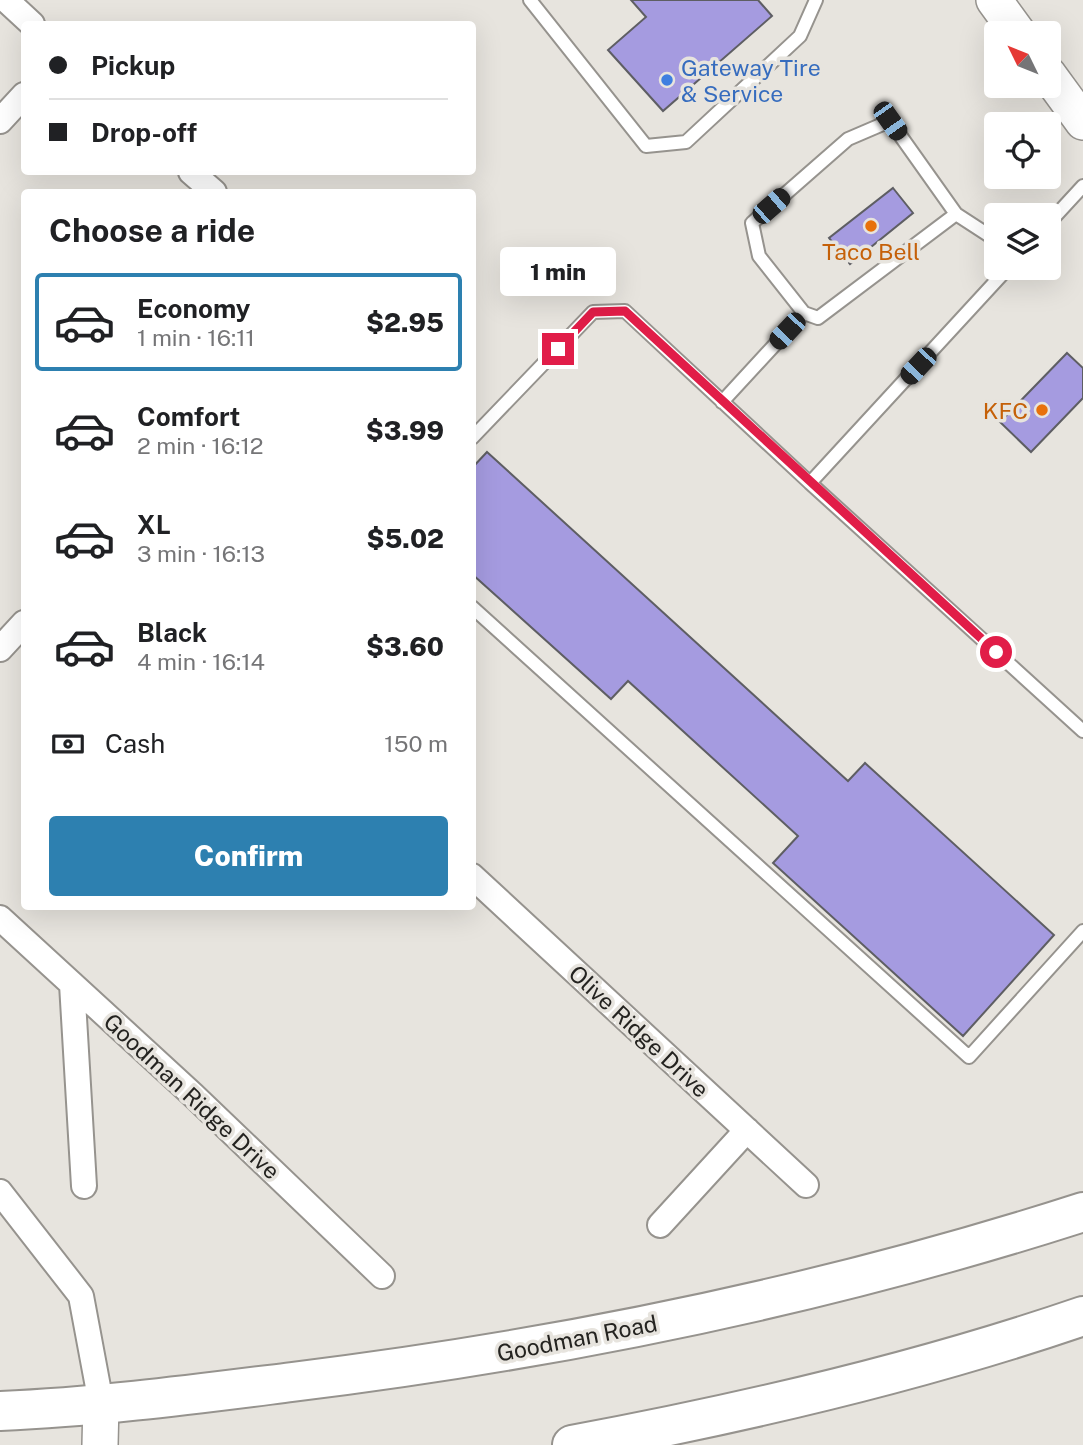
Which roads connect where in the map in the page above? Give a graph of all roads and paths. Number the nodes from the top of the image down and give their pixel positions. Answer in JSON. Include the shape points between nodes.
{"nodes":[{"id":1,"x":6,"y":0,"type":"edge"},
{"id":2,"x":530,"y":0,"type":"edge"},
{"id":3,"x":994,"y":0,"type":"edge"},
{"id":4,"x":813,"y":1,"type":"edge"},
{"id":5,"x":29,"y":21,"type":"edge"},
{"id":6,"x":1009,"y":21,"type":"edge"},
{"id":7,"x":1061,"y":92,"type":"edge"},
{"id":8,"x":21,"y":98,"type":"edge"},
{"id":9,"x":0,"y":121,"type":"edge"},
{"id":10,"x":1083,"y":122,"type":"edge"},
{"id":11,"x":194,"y":175,"type":"edge"},
{"id":12,"x":1083,"y":186,"type":"edge"},
{"id":13,"x":211,"y":189,"type":"edge"},
{"id":14,"x":1061,"y":210,"type":"edge"},
{"id":15,"x":956,"y":214,"type":"junction"},
{"id":16,"x":984,"y":232,"type":"edge"},
{"id":17,"x":997,"y":280,"type":"edge"},
{"id":18,"x":804,"y":313,"type":"junction"},
{"id":19,"x":722,"y":402,"type":"junction"},
{"id":20,"x":476,"y":434,"type":"edge"},
{"id":21,"x":810,"y":483,"type":"junction"},
{"id":22,"x":476,"y":611,"type":"edge"},
{"id":23,"x":21,"y":626,"type":"edge"},
{"id":24,"x":0,"y":649,"type":"edge"},
{"id":25,"x":1083,"y":731,"type":"edge"},
{"id":26,"x":476,"y":880,"type":"edge"},
{"id":27,"x":0,"y":918,"type":"edge"},
{"id":28,"x":1083,"y":931,"type":"edge"},
{"id":29,"x":72,"y":984,"type":"junction"},
{"id":30,"x":747,"y":1130,"type":"junction"},
{"id":31,"x":806,"y":1185,"type":"dead end"},
{"id":32,"x":85,"y":1186,"type":"dead end"},
{"id":33,"x":0,"y":1192,"type":"edge"},
{"id":34,"x":1083,"y":1212,"type":"edge"},
{"id":35,"x":660,"y":1225,"type":"dead end"},
{"id":36,"x":382,"y":1276,"type":"dead end"},
{"id":37,"x":1083,"y":1316,"type":"edge"},
{"id":38,"x":102,"y":1402,"type":"junction"},
{"id":39,"x":0,"y":1411,"type":"edge"},
{"id":40,"x":100,"y":1445,"type":"edge"},
{"id":41,"x":572,"y":1445,"type":"edge"}],
"edges":[{"from":1,"to":5,"type":"street"},
{"from":2,"to":4,"type":"lane","via":[[646,146],[686,142],[800,36]]},
{"from":3,"to":6,"type":"main road"},
{"from":7,"to":10,"type":"main road"},
{"from":8,"to":9,"type":"street"},
{"from":11,"to":13,"type":"street"},
{"from":12,"to":14,"type":"lane"},
{"from":15,"to":16,"type":"lane"},
{"from":15,"to":18,"type":"lane","via":[[818,318]]},
{"from":15,"to":18,"type":"lane","via":[[890,121],[848,139],[752,223],[759,256]]},
{"from":17,"to":21,"type":"lane"},
{"from":18,"to":19,"type":"lane"},
{"from":19,"to":20,"type":"lane","via":[[625,311],[593,312]]},
{"from":19,"to":21,"type":"lane"},
{"from":21,"to":25,"type":"lane"},
{"from":22,"to":28,"type":"lane","via":[[969,1057]]},
{"from":23,"to":24,"type":"street"},
{"from":26,"to":30,"type":"street","name":"Olive Ridge Drive"},
{"from":27,"to":29,"type":"street","name":"Goodman Ridge Drive"},
{"from":29,"to":32,"type":"street"},
{"from":29,"to":36,"type":"street","name":"Goodman Ridge Drive"},
{"from":30,"to":31,"type":"street","name":"Olive Ridge Drive"},
{"from":30,"to":35,"type":"street"},
{"from":33,"to":38,"type":"street","via":[[80,1296]]},
{"from":34,"to":38,"type":"highway","name":"Goodman Road","via":[[809,1290],[551,1345],[413,1367]]},
{"from":37,"to":41,"type":"highway","via":[[869,1379]]},
{"from":38,"to":39,"type":"highway","name":"Goodman Road"},
{"from":38,"to":40,"type":"main road"}]}
